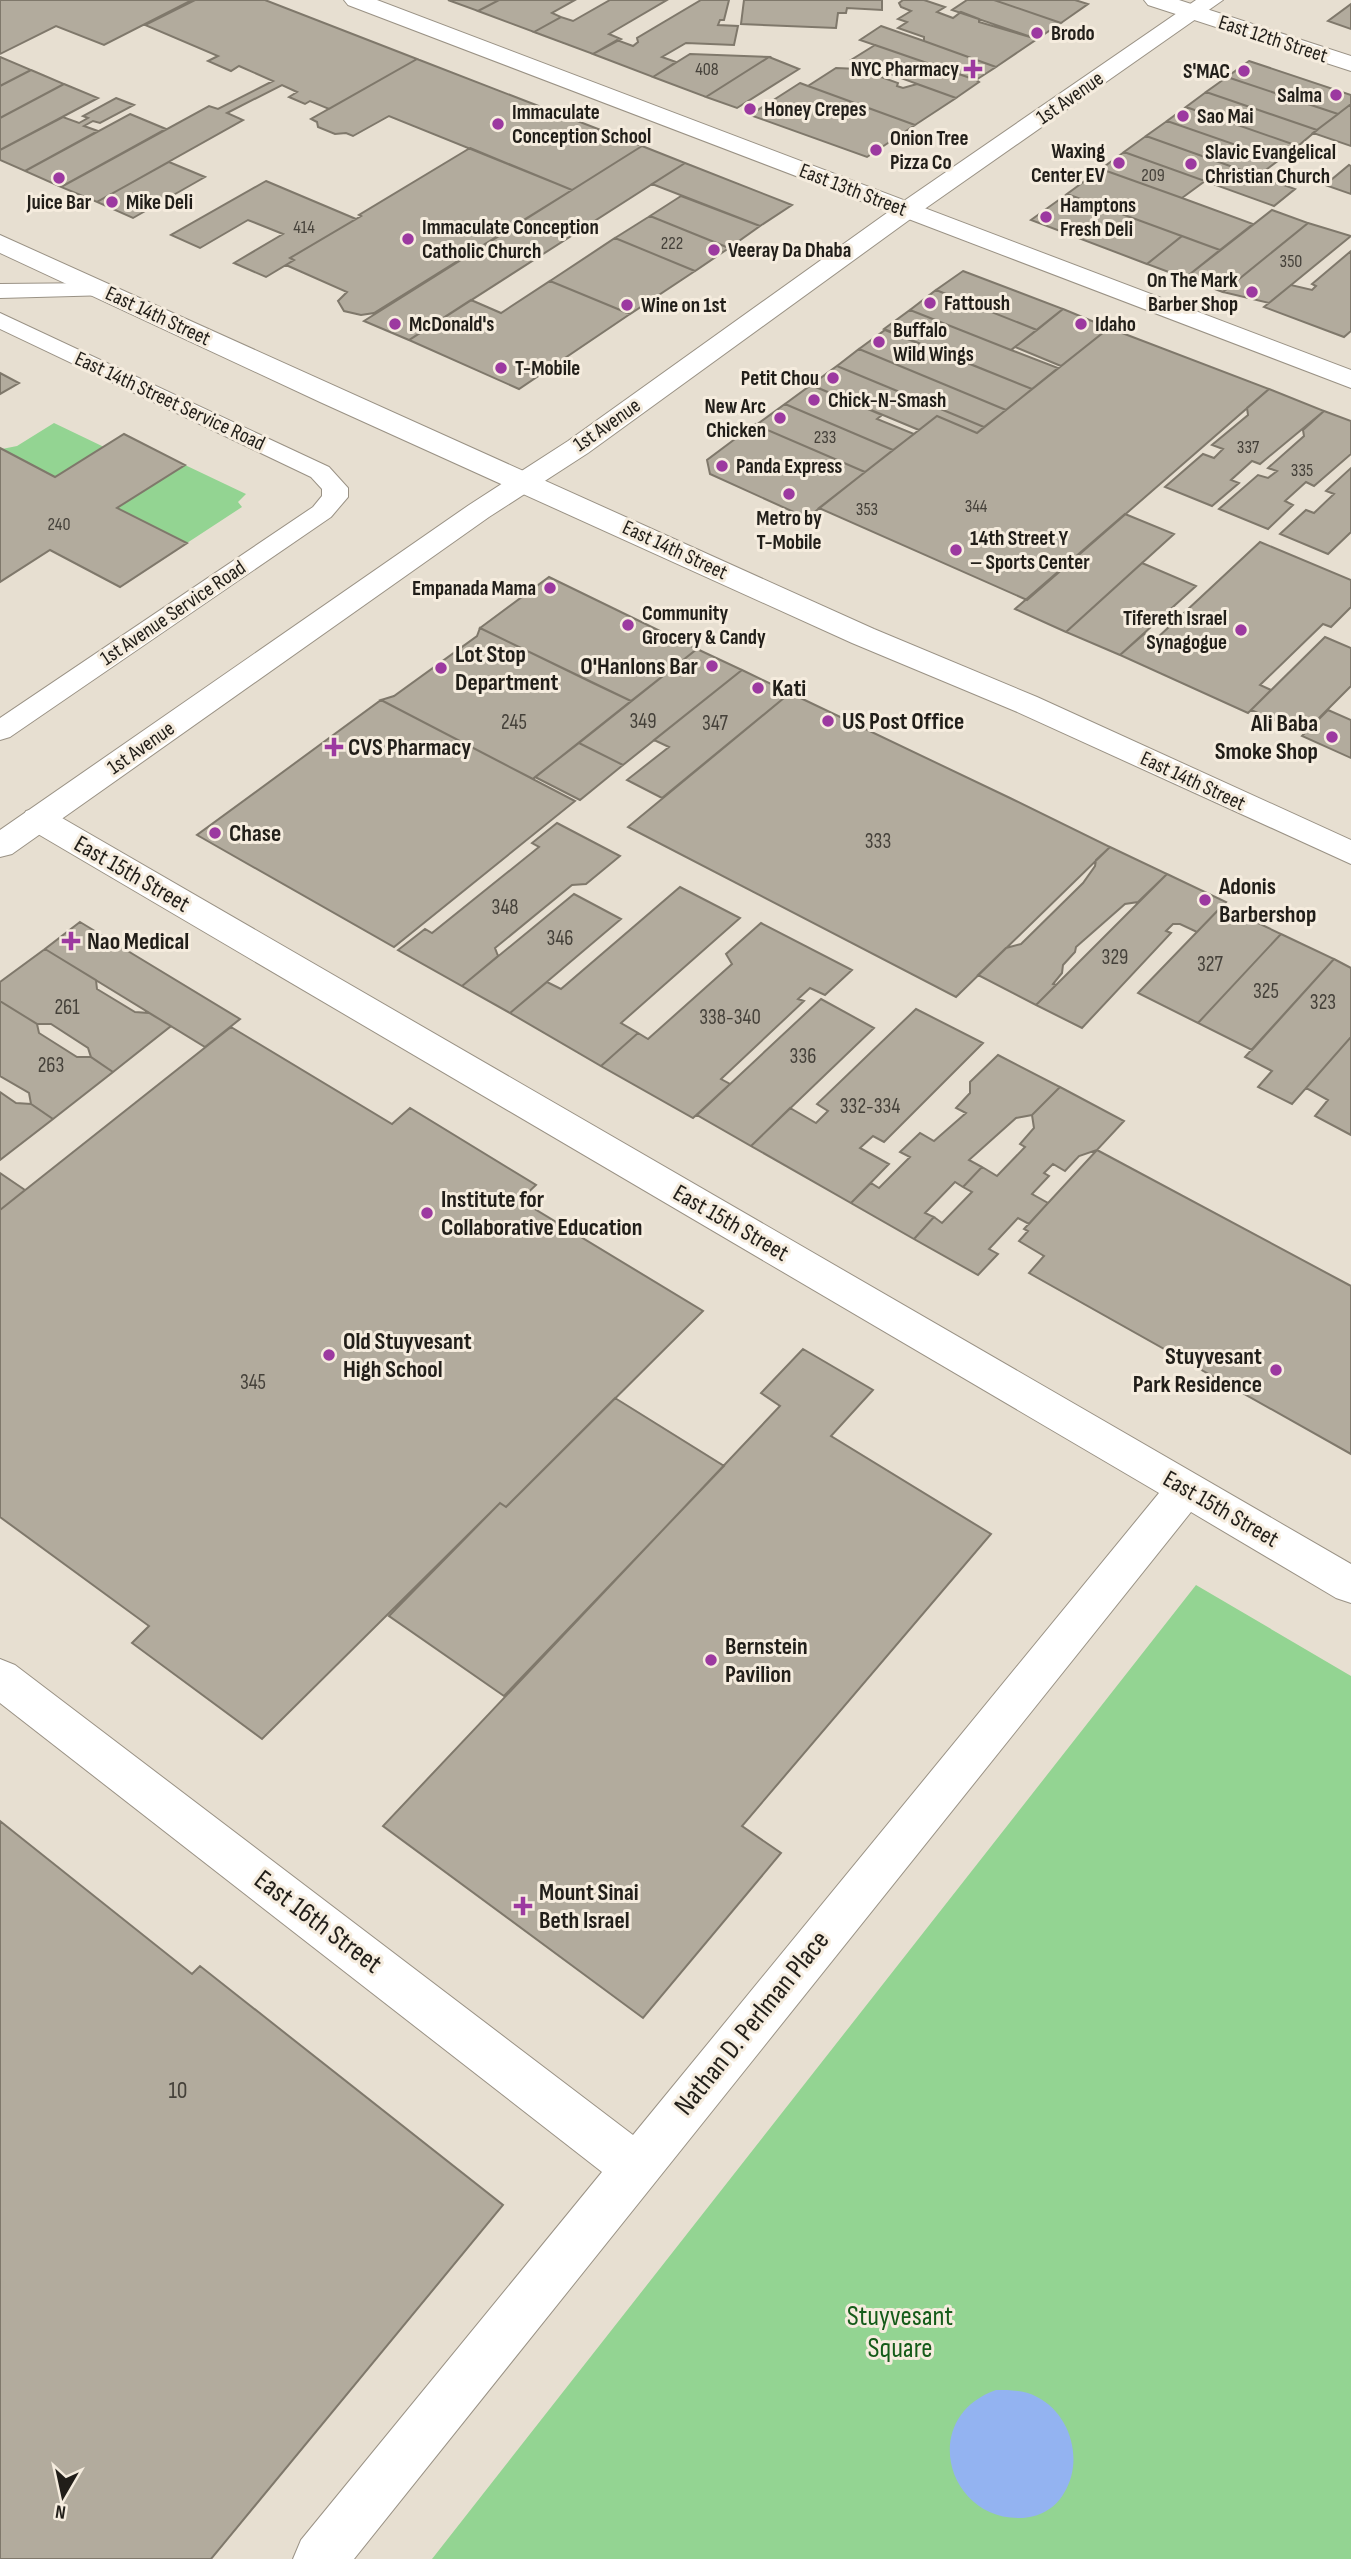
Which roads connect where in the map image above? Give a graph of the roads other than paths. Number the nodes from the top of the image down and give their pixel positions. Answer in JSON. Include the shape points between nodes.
{"nodes":[{"id":1,"x":356,"y":0,"type":"edge"},
{"id":2,"x":1156,"y":0,"type":"edge"},
{"id":3,"x":1202,"y":6,"type":"edge"},
{"id":4,"x":1351,"y":64,"type":"edge"},
{"id":5,"x":907,"y":210,"type":"junction"},
{"id":6,"x":0,"y":243,"type":"edge"},
{"id":7,"x":0,"y":290,"type":"edge"},
{"id":8,"x":102,"y":290,"type":"junction"},
{"id":9,"x":0,"y":320,"type":"edge"},
{"id":10,"x":1351,"y":380,"type":"edge"},
{"id":11,"x":524,"y":482,"type":"junction"},
{"id":12,"x":335,"y":488,"type":"joint"},
{"id":13,"x":0,"y":731,"type":"edge"},
{"id":14,"x":38,"y":819,"type":"junction"},
{"id":15,"x":0,"y":846,"type":"edge"},
{"id":16,"x":1351,"y":853,"type":"edge"},
{"id":17,"x":1186,"y":1489,"type":"junction"},
{"id":18,"x":1351,"y":1585,"type":"edge"},
{"id":19,"x":0,"y":1678,"type":"edge"},
{"id":20,"x":635,"y":2167,"type":"junction"},
{"id":21,"x":320,"y":2559,"type":"edge"}],
"edges":[{"from":1,"to":5,"type":"street","name":"East 13th Street"},
{"from":2,"to":3,"type":"street","name":"East 12th Street"},
{"from":3,"to":4,"type":"street","name":"East 12th Street"},
{"from":3,"to":5,"type":"street","name":"1st Avenue"},
{"from":5,"to":10,"type":"street","name":"East 13th Street"},
{"from":5,"to":11,"type":"street","name":"1st Avenue"},
{"from":6,"to":8,"type":"street","name":"East 14th Street"},
{"from":7,"to":8,"type":"lane"},
{"from":8,"to":11,"type":"street","name":"East 14th Street"},
{"from":9,"to":12,"type":"lane","name":"East 14th Street Service Road","via":[[320,472]]},
{"from":11,"to":14,"type":"street","name":"1st Avenue"},
{"from":11,"to":16,"type":"street","name":"East 14th Street"},
{"from":12,"to":13,"type":"lane","name":"1st Avenue Service Road","via":[[335,497],[322,512]]},
{"from":14,"to":15,"type":"street","name":"1st Avenue"},
{"from":14,"to":17,"type":"street","name":"East 15th Street"},
{"from":17,"to":18,"type":"street","name":"East 15th Street"},
{"from":17,"to":20,"type":"street","name":"Nathan D. Perlman Place"},
{"from":19,"to":20,"type":"street","name":"East 16th Street"},
{"from":20,"to":21,"type":"street","name":"Nathan D. Perlman Place"}]}
